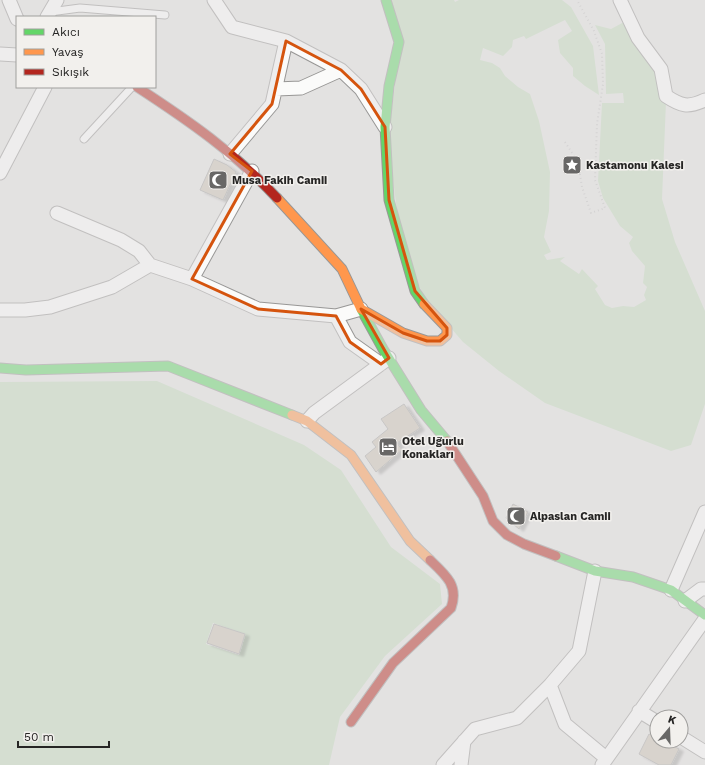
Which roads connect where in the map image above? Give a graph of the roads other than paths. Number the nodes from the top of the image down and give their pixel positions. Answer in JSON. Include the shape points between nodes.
{"nodes":[{"id":1,"x":9,"y":0,"type":"edge"},
{"id":2,"x":57,"y":0,"type":"edge"},
{"id":3,"x":214,"y":0,"type":"edge"},
{"id":4,"x":386,"y":0,"type":"edge"},
{"id":5,"x":620,"y":0,"type":"edge"},
{"id":6,"x":48,"y":14,"type":"edge"},
{"id":7,"x":165,"y":15,"type":"dead end"},
{"id":8,"x":16,"y":17,"type":"edge"},
{"id":9,"x":286,"y":41,"type":"junction"},
{"id":10,"x":0,"y":54,"type":"edge"},
{"id":11,"x":16,"y":55,"type":"edge"},
{"id":12,"x":341,"y":70,"type":"junction"},
{"id":13,"x":44,"y":88,"type":"edge"},
{"id":14,"x":131,"y":88,"type":"edge"},
{"id":15,"x":139,"y":88,"type":"edge"},
{"id":16,"x":276,"y":89,"type":"junction"},
{"id":17,"x":705,"y":100,"type":"edge"},
{"id":18,"x":385,"y":127,"type":"junction"},
{"id":19,"x":84,"y":139,"type":"dead end"},
{"id":20,"x":230,"y":154,"type":"junction"},
{"id":21,"x":252,"y":171,"type":"junction"},
{"id":22,"x":0,"y":173,"type":"edge"},
{"id":23,"x":57,"y":214,"type":"dead end"},
{"id":24,"x":150,"y":265,"type":"junction"},
{"id":25,"x":192,"y":279,"type":"junction"},
{"id":26,"x":361,"y":308,"type":"junction"},
{"id":27,"x":0,"y":310,"type":"edge"},
{"id":28,"x":336,"y":316,"type":"junction"},
{"id":29,"x":385,"y":361,"type":"junction"},
{"id":30,"x":0,"y":368,"type":"edge"},
{"id":31,"x":307,"y":421,"type":"junction"},
{"id":32,"x":705,"y":512,"type":"edge"},
{"id":33,"x":595,"y":571,"type":"junction"},
{"id":34,"x":705,"y":589,"type":"edge"},
{"id":35,"x":671,"y":590,"type":"junction"},
{"id":36,"x":685,"y":601,"type":"junction"},
{"id":37,"x":705,"y":615,"type":"edge"},
{"id":38,"x":705,"y":619,"type":"edge"},
{"id":39,"x":550,"y":686,"type":"junction"},
{"id":40,"x":639,"y":711,"type":"junction"},
{"id":41,"x":649,"y":717,"type":"edge"},
{"id":42,"x":351,"y":722,"type":"dead end"},
{"id":43,"x":464,"y":741,"type":"junction"},
{"id":44,"x":689,"y":742,"type":"edge"},
{"id":45,"x":705,"y":752,"type":"edge"},
{"id":46,"x":604,"y":762,"type":"edge"},
{"id":47,"x":443,"y":765,"type":"edge"},
{"id":48,"x":461,"y":765,"type":"edge"}],
"edges":[{"from":1,"to":8,"type":"street"},
{"from":2,"to":6,"type":"street"},
{"from":3,"to":9,"type":"street","via":[[232,27]]},
{"from":4,"to":18,"type":"street","via":[[399,42],[389,86]]},
{"from":5,"to":17,"type":"street","via":[[638,38],[661,69],[666,96],[679,105],[695,105]]},
{"from":6,"to":7,"type":"lane","via":[[80,8]]},
{"from":9,"to":12,"type":"street"},
{"from":9,"to":16,"type":"street"},
{"from":10,"to":11,"type":"street"},
{"from":12,"to":16,"type":"street","via":[[301,88]]},
{"from":12,"to":18,"type":"street","via":[[361,89]]},
{"from":13,"to":22,"type":"street"},
{"from":14,"to":19,"type":"lane"},
{"from":15,"to":20,"type":"street","via":[[194,124]]},
{"from":16,"to":20,"type":"street","via":[[272,104]]},
{"from":18,"to":26,"type":"street","via":[[389,200],[415,291],[447,328],[447,335],[440,341],[427,341],[403,333]]},
{"from":20,"to":21,"type":"street"},
{"from":21,"to":25,"type":"street"},
{"from":21,"to":26,"type":"street","via":[[342,269]]},
{"from":23,"to":24,"type":"street","via":[[120,240],[138,251]]},
{"from":24,"to":25,"type":"street"},
{"from":24,"to":27,"type":"street","via":[[112,287],[50,307]]},
{"from":25,"to":28,"type":"street","via":[[258,309]]},
{"from":26,"to":28,"type":"street"},
{"from":26,"to":29,"type":"street"},
{"from":28,"to":29,"type":"street","via":[[350,342]]},
{"from":29,"to":31,"type":"street","via":[[314,413]]},
{"from":29,"to":33,"type":"street","via":[[452,446],[483,496],[493,521],[508,535],[524,544]]},
{"from":30,"to":31,"type":"street","via":[[26,370],[168,366]]},
{"from":31,"to":42,"type":"street","via":[[351,455],[410,541],[448,577],[455,597],[451,608],[393,663]]},
{"from":32,"to":35,"type":"street"},
{"from":33,"to":35,"type":"street","via":[[633,577]]},
{"from":33,"to":39,"type":"street","via":[[579,651]]},
{"from":34,"to":36,"type":"street","via":[[701,589]]},
{"from":35,"to":36,"type":"street"},
{"from":36,"to":37,"type":"street"},
{"from":38,"to":40,"type":"street"},
{"from":39,"to":43,"type":"street","via":[[517,718],[475,729]]},
{"from":39,"to":46,"type":"street","via":[[565,724]]},
{"from":40,"to":41,"type":"street"},
{"from":40,"to":46,"type":"street"},
{"from":43,"to":47,"type":"street"},
{"from":43,"to":48,"type":"street"},
{"from":44,"to":45,"type":"street"}]}
